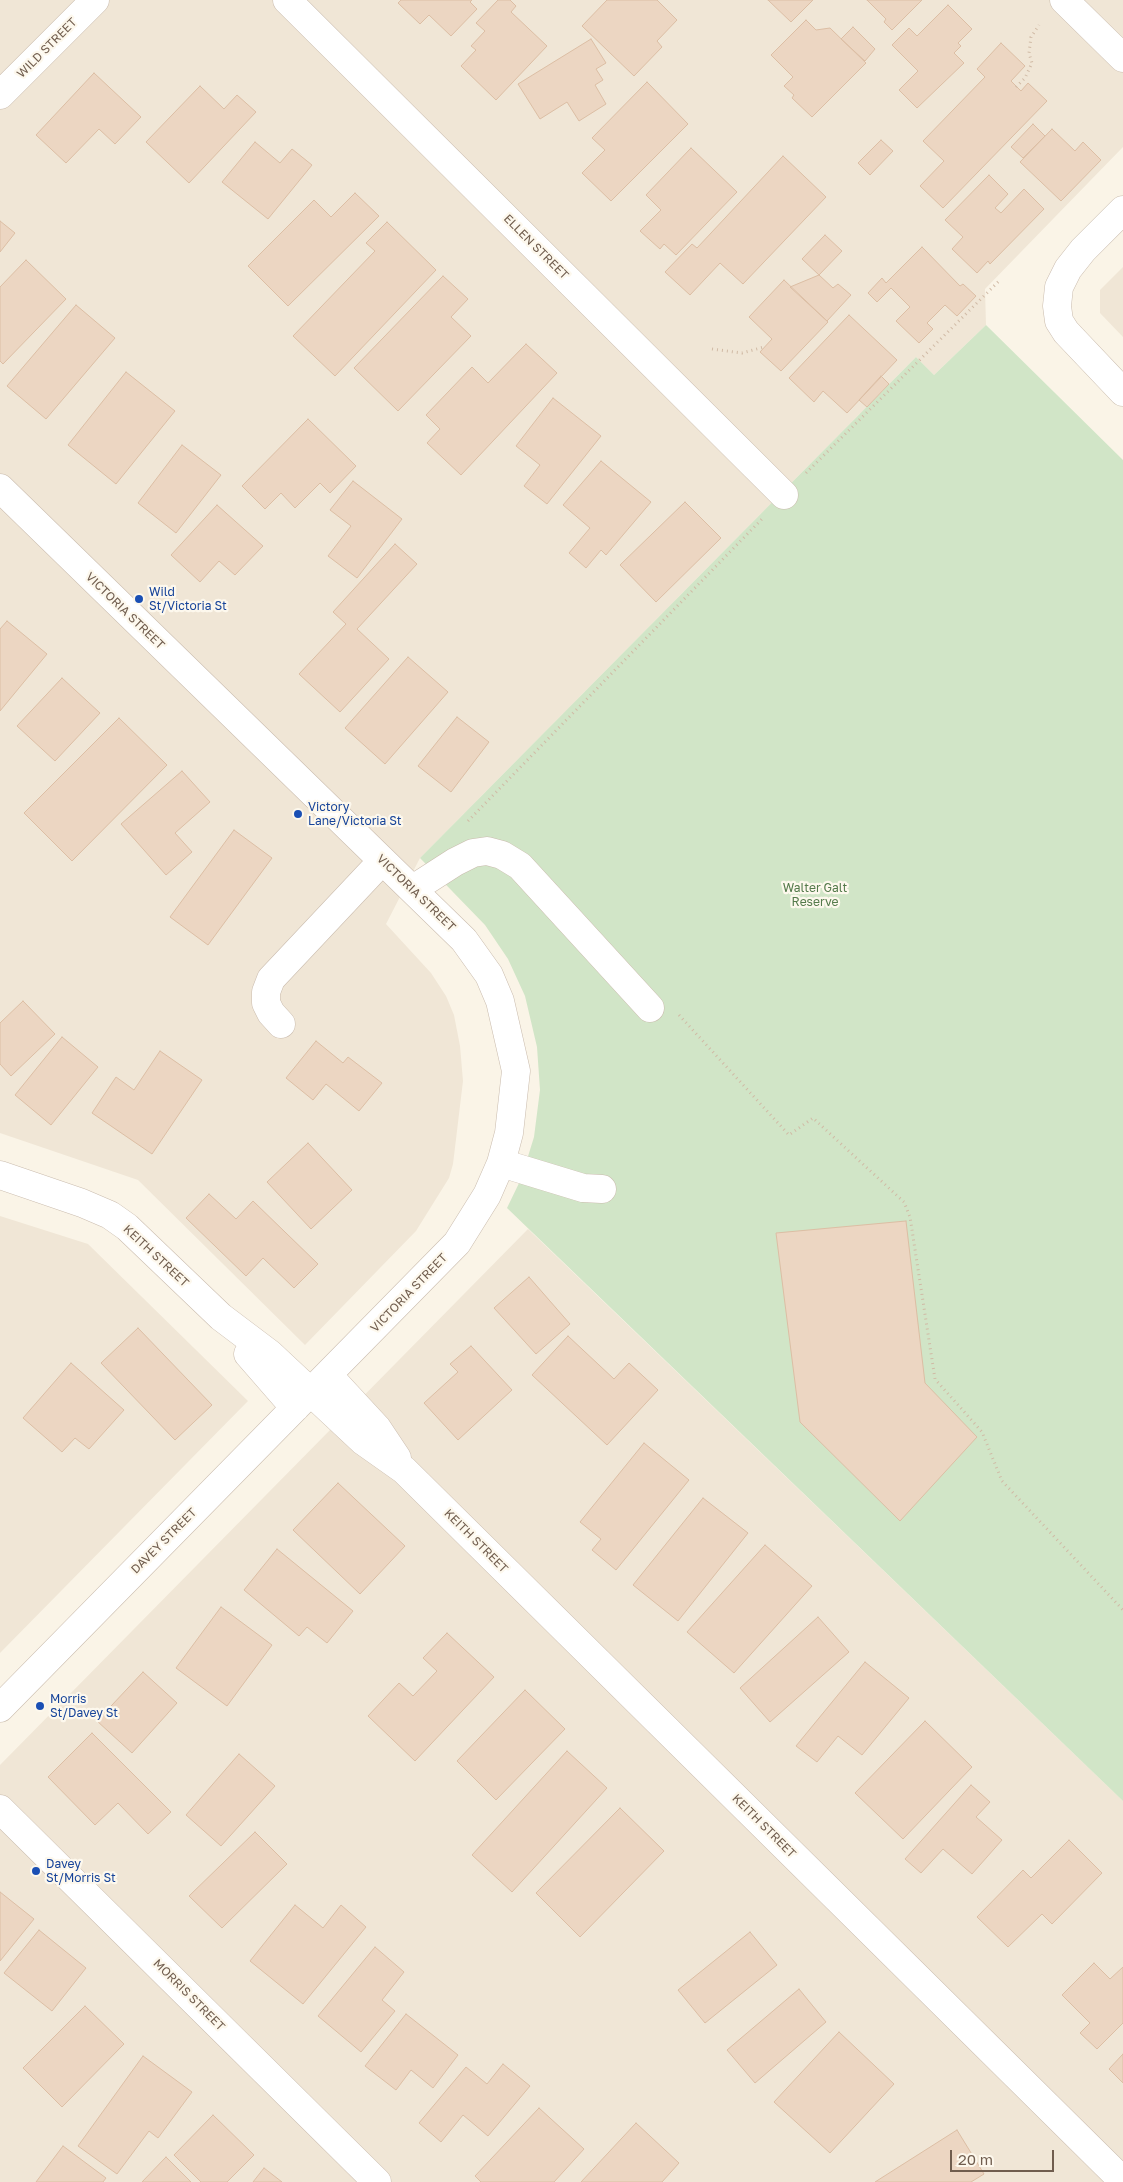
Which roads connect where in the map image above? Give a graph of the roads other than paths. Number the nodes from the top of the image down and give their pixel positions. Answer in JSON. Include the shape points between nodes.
{"nodes":[{"id":1,"x":94,"y":0,"type":"edge"},
{"id":2,"x":287,"y":0,"type":"edge"},
{"id":3,"x":1064,"y":0,"type":"edge"},
{"id":4,"x":1123,"y":58,"type":"edge"},
{"id":5,"x":0,"y":95,"type":"edge"},
{"id":6,"x":1123,"y":210,"type":"edge"},
{"id":7,"x":1123,"y":392,"type":"edge"},
{"id":8,"x":0,"y":488,"type":"edge"},
{"id":9,"x":784,"y":495,"type":"road end"},
{"id":10,"x":382,"y":861,"type":"junction"},
{"id":11,"x":413,"y":889,"type":"junction"},
{"id":12,"x":650,"y":1008,"type":"dead end"},
{"id":13,"x":281,"y":1024,"type":"dead end"},
{"id":14,"x":501,"y":1163,"type":"junction"},
{"id":15,"x":0,"y":1175,"type":"edge"},
{"id":16,"x":602,"y":1189,"type":"dead end"},
{"id":17,"x":312,"y":1392,"type":"junction"},
{"id":18,"x":0,"y":1708,"type":"edge"},
{"id":19,"x":0,"y":1809,"type":"edge"},
{"id":20,"x":1123,"y":2181,"type":"edge"},
{"id":21,"x":377,"y":2182,"type":"edge"}],
"edges":[{"from":1,"to":5,"type":"street","name":"WILD STREET"},
{"from":2,"to":9,"type":"street","name":"ELLEN STREET"},
{"from":3,"to":4,"type":"street"},
{"from":6,"to":7,"type":"street","via":[[1068,269],[1059,287],[1057,306],[1059,321],[1066,332]]},
{"from":8,"to":10,"type":"street","name":"VICTORIA STREET"},
{"from":10,"to":11,"type":"street","name":"VICTORIA STREET"},
{"from":10,"to":13,"type":"street","via":[[271,979],[266,1003]]},
{"from":11,"to":12,"type":"street","via":[[473,853],[487,851],[502,855],[520,866]]},
{"from":11,"to":14,"type":"street","name":"VICTORIA STREET","via":[[464,940],[489,975],[500,1001],[516,1070],[509,1133]]},
{"from":14,"to":16,"type":"street","via":[[583,1188]]},
{"from":14,"to":17,"type":"street","name":"VICTORIA STREET","via":[[487,1196],[457,1243]]},
{"from":15,"to":17,"type":"street","name":"KEITH STREET","via":[[110,1215],[147,1245],[220,1317],[257,1366]]},
{"from":17,"to":18,"type":"street","name":"DAVEY STREET"},
{"from":17,"to":20,"type":"street","name":"KEITH STREET","via":[[377,1428],[404,1470]]},
{"from":19,"to":21,"type":"street","name":"MORRIS STREET"}]}
